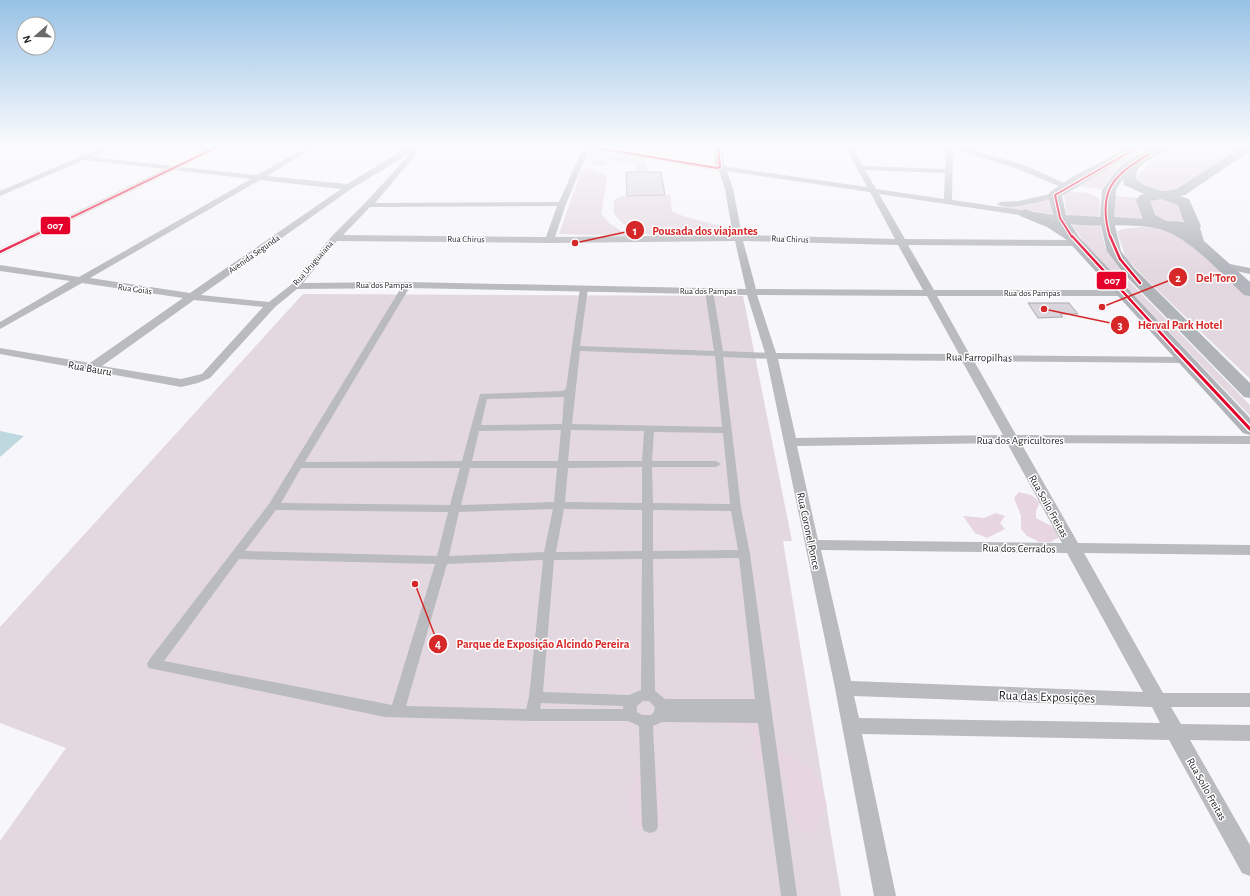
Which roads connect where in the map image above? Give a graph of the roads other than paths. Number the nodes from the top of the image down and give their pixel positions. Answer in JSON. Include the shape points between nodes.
{"nodes":[{"id":1,"x":14,"y":188,"type":"edge"},
{"id":2,"x":131,"y":188,"type":"edge"},
{"id":3,"x":238,"y":188,"type":"edge"},
{"id":4,"x":347,"y":188,"type":"edge"},
{"id":5,"x":383,"y":188,"type":"edge"},
{"id":6,"x":569,"y":188,"type":"edge"},
{"id":7,"x":729,"y":188,"type":"edge"},
{"id":8,"x":852,"y":188,"type":"edge"},
{"id":9,"x":871,"y":188,"type":"edge"},
{"id":10,"x":948,"y":188,"type":"edge"},
{"id":11,"x":1057,"y":188,"type":"edge"},
{"id":12,"x":1066,"y":188,"type":"edge"},
{"id":13,"x":1108,"y":188,"type":"edge"},
{"id":14,"x":1139,"y":188,"type":"edge"},
{"id":15,"x":1195,"y":188,"type":"edge"},
{"id":16,"x":873,"y":191,"type":"junction"},
{"id":17,"x":1060,"y":191,"type":"junction"},
{"id":18,"x":0,"y":194,"type":"edge"},
{"id":19,"x":1104,"y":194,"type":"junction"},
{"id":20,"x":1157,"y":195,"type":"junction"},
{"id":21,"x":1183,"y":197,"type":"junction"},
{"id":22,"x":948,"y":201,"type":"junction"},
{"id":23,"x":562,"y":204,"type":"junction"},
{"id":24,"x":368,"y":205,"type":"junction"},
{"id":25,"x":975,"y":205,"type":"junction"},
{"id":26,"x":1025,"y":213,"type":"junction"},
{"id":27,"x":1060,"y":218,"type":"junction"},
{"id":28,"x":1107,"y":222,"type":"junction"},
{"id":29,"x":1160,"y":225,"type":"junction"},
{"id":30,"x":1194,"y":226,"type":"junction"},
{"id":31,"x":336,"y":238,"type":"junction"},
{"id":32,"x":739,"y":238,"type":"junction"},
{"id":33,"x":550,"y":240,"type":"junction"},
{"id":34,"x":1075,"y":241,"type":"junction"},
{"id":35,"x":902,"y":242,"type":"junction"},
{"id":36,"x":1198,"y":245,"type":"junction"},
{"id":37,"x":0,"y":252,"type":"edge"},
{"id":38,"x":1220,"y":266,"type":"junction"},
{"id":39,"x":0,"y":268,"type":"edge"},
{"id":40,"x":1250,"y":271,"type":"edge"},
{"id":41,"x":77,"y":280,"type":"junction"},
{"id":42,"x":407,"y":285,"type":"junction"},
{"id":43,"x":295,"y":286,"type":"junction"},
{"id":44,"x":584,"y":288,"type":"junction"},
{"id":45,"x":709,"y":291,"type":"junction"},
{"id":46,"x":751,"y":291,"type":"junction"},
{"id":47,"x":1250,"y":291,"type":"edge"},
{"id":48,"x":930,"y":293,"type":"junction"},
{"id":49,"x":1122,"y":293,"type":"junction"},
{"id":50,"x":194,"y":297,"type":"junction"},
{"id":51,"x":271,"y":305,"type":"junction"},
{"id":52,"x":0,"y":326,"type":"edge"},
{"id":53,"x":576,"y":348,"type":"junction"},
{"id":54,"x":0,"y":351,"type":"edge"},
{"id":55,"x":719,"y":355,"type":"junction"},
{"id":56,"x":772,"y":356,"type":"junction"},
{"id":57,"x":966,"y":357,"type":"junction"},
{"id":58,"x":1186,"y":360,"type":"junction"},
{"id":59,"x":91,"y":368,"type":"junction"},
{"id":60,"x":181,"y":383,"type":"joint"},
{"id":61,"x":570,"y":390,"type":"junction"},
{"id":62,"x":1250,"y":392,"type":"edge"},
{"id":63,"x":567,"y":427,"type":"junction"},
{"id":64,"x":475,"y":428,"type":"junction"},
{"id":65,"x":649,"y":429,"type":"junction"},
{"id":66,"x":1250,"y":429,"type":"edge"},
{"id":67,"x":726,"y":430,"type":"junction"},
{"id":68,"x":1012,"y":439,"type":"junction"},
{"id":69,"x":1250,"y":440,"type":"edge"},
{"id":70,"x":791,"y":442,"type":"junction"},
{"id":71,"x":563,"y":464,"type":"junction"},
{"id":72,"x":647,"y":464,"type":"junction"},
{"id":73,"x":716,"y":464,"type":"dead end"},
{"id":74,"x":296,"y":465,"type":"junction"},
{"id":75,"x":466,"y":466,"type":"junction"},
{"id":76,"x":559,"y":505,"type":"junction"},
{"id":77,"x":273,"y":506,"type":"junction"},
{"id":78,"x":647,"y":506,"type":"junction"},
{"id":79,"x":736,"y":508,"type":"junction"},
{"id":80,"x":456,"y":509,"type":"junction"},
{"id":81,"x":812,"y":545,"type":"junction"},
{"id":82,"x":1073,"y":549,"type":"junction"},
{"id":83,"x":1250,"y":550,"type":"edge"},
{"id":84,"x":649,"y":554,"type":"junction"},
{"id":85,"x":744,"y":554,"type":"junction"},
{"id":86,"x":237,"y":555,"type":"junction"},
{"id":87,"x":549,"y":556,"type":"junction"},
{"id":88,"x":442,"y":560,"type":"junction"},
{"id":89,"x":844,"y":688,"type":"junction"},
{"id":90,"x":648,"y":695,"type":"junction"},
{"id":91,"x":536,"y":697,"type":"junction"},
{"id":92,"x":1157,"y":700,"type":"junction"},
{"id":93,"x":1250,"y":700,"type":"edge"},
{"id":94,"x":631,"y":701,"type":"junction"},
{"id":95,"x":398,"y":711,"type":"junction"},
{"id":96,"x":661,"y":711,"type":"junction"},
{"id":97,"x":763,"y":711,"type":"junction"},
{"id":98,"x":531,"y":715,"type":"junction"},
{"id":99,"x":631,"y":715,"type":"junction"},
{"id":100,"x":646,"y":723,"type":"junction"},
{"id":101,"x":851,"y":726,"type":"junction"},
{"id":102,"x":1175,"y":732,"type":"junction"},
{"id":103,"x":1250,"y":733,"type":"edge"},
{"id":104,"x":650,"y":826,"type":"dead end"},
{"id":105,"x":1250,"y":866,"type":"edge"},
{"id":106,"x":789,"y":896,"type":"edge"},
{"id":107,"x":885,"y":896,"type":"edge"}],
"edges":[{"from":1,"to":18,"type":"street"},
{"from":2,"to":37,"type":"street"},
{"from":3,"to":41,"type":"street"},
{"from":4,"to":50,"type":"street","name":"Avenida Segunda"},
{"from":5,"to":24,"type":"street","name":"Rua Uruguaiana"},
{"from":6,"to":23,"type":"street"},
{"from":7,"to":32,"type":"street","name":"Rua Coronel Ponce"},
{"from":8,"to":16,"type":"street"},
{"from":9,"to":16,"type":"street","name":"Rua Soilo Freitas"},
{"from":10,"to":22,"type":"street"},
{"from":11,"to":17,"type":"street"},
{"from":12,"to":17,"type":"highway"},
{"from":13,"to":19,"type":"highway"},
{"from":14,"to":20,"type":"highway"},
{"from":15,"to":21,"type":"main road"},
{"from":16,"to":22,"type":"street"},
{"from":16,"to":35,"type":"street","name":"Rua Soilo Freitas"},
{"from":17,"to":19,"type":"highway"},
{"from":17,"to":25,"type":"street","via":[[1019,203]]},
{"from":17,"to":27,"type":"highway"},
{"from":19,"to":20,"type":"highway"},
{"from":19,"to":28,"type":"highway"},
{"from":20,"to":21,"type":"highway"},
{"from":20,"to":29,"type":"highway","via":[[1143,200],[1148,216]]},
{"from":21,"to":30,"type":"highway"},
{"from":22,"to":25,"type":"street"},
{"from":23,"to":24,"type":"street"},
{"from":23,"to":33,"type":"street"},
{"from":24,"to":31,"type":"street","name":"Rua Uruguaiana"},
{"from":25,"to":26,"type":"street"},
{"from":26,"to":27,"type":"street"},
{"from":26,"to":34,"type":"main road","via":[[1052,224]]},
{"from":27,"to":28,"type":"highway"},
{"from":27,"to":34,"type":"main road"},
{"from":28,"to":29,"type":"highway"},
{"from":28,"to":62,"type":"main road","via":[[1114,251],[1129,271]]},
{"from":29,"to":30,"type":"highway"},
{"from":29,"to":36,"type":"highway","via":[[1183,234]]},
{"from":30,"to":36,"type":"highway"},
{"from":31,"to":33,"type":"street","name":"Rua Chirus"},
{"from":31,"to":43,"type":"street","name":"Rua Uruguaiana"},
{"from":32,"to":33,"type":"street","name":"Rua Chirus"},
{"from":32,"to":35,"type":"street","name":"Rua Chirus"},
{"from":32,"to":46,"type":"street","name":"Rua Coronel Ponce"},
{"from":34,"to":35,"type":"street","name":"Rua Chirus"},
{"from":34,"to":49,"type":"main road"},
{"from":35,"to":48,"type":"street","name":"Rua Soilo Freitas"},
{"from":36,"to":38,"type":"highway"},
{"from":38,"to":40,"type":"street"},
{"from":38,"to":47,"type":"highway"},
{"from":39,"to":41,"type":"street","name":"Rua Goiás"},
{"from":41,"to":50,"type":"street","name":"Rua Goiás"},
{"from":41,"to":52,"type":"street"},
{"from":42,"to":43,"type":"street","name":"Rua dos Pampas"},
{"from":42,"to":44,"type":"street","name":"Rua dos Pampas"},
{"from":42,"to":74,"type":"street"},
{"from":43,"to":51,"type":"street","name":"Rua Uruguaiana"},
{"from":44,"to":45,"type":"street","name":"Rua dos Pampas","via":[[625,291]]},
{"from":44,"to":53,"type":"street"},
{"from":45,"to":46,"type":"street","name":"Rua dos Pampas"},
{"from":45,"to":55,"type":"street"},
{"from":46,"to":48,"type":"street","name":"Rua dos Pampas"},
{"from":46,"to":56,"type":"street","name":"Rua Coronel Ponce"},
{"from":48,"to":49,"type":"street","name":"Rua dos Pampas"},
{"from":48,"to":57,"type":"street","name":"Rua Soilo Freitas"},
{"from":49,"to":58,"type":"main road"},
{"from":50,"to":51,"type":"street","name":"Rua Goiás"},
{"from":50,"to":59,"type":"street","name":"Avenida Segunda"},
{"from":51,"to":60,"type":"street","name":"Rua Uruguaiana","via":[[206,376]]},
{"from":53,"to":55,"type":"street"},
{"from":53,"to":61,"type":"street"},
{"from":54,"to":59,"type":"street","name":"Rua Bauru"},
{"from":55,"to":56,"type":"street"},
{"from":55,"to":67,"type":"street"},
{"from":56,"to":57,"type":"street","name":"Rua Farropilhas"},
{"from":56,"to":70,"type":"street","name":"Rua Coronel Ponce"},
{"from":57,"to":58,"type":"street","name":"Rua Farropilhas"},
{"from":57,"to":68,"type":"street","name":"Rua Soilo Freitas"},
{"from":58,"to":66,"type":"main road"},
{"from":59,"to":60,"type":"street","name":"Rua Bauru"},
{"from":61,"to":63,"type":"street"},
{"from":61,"to":64,"type":"street","via":[[564,394],[483,396]]},
{"from":63,"to":64,"type":"street"},
{"from":63,"to":65,"type":"street"},
{"from":63,"to":71,"type":"street"},
{"from":64,"to":75,"type":"street"},
{"from":65,"to":67,"type":"street"},
{"from":65,"to":72,"type":"street"},
{"from":67,"to":79,"type":"street"},
{"from":68,"to":69,"type":"street","name":"Rua dos Agricultores"},
{"from":68,"to":70,"type":"street","name":"Rua dos Agricultores"},
{"from":68,"to":82,"type":"street","name":"Rua Soilo Freitas"},
{"from":70,"to":81,"type":"street","name":"Rua Coronel Ponce"},
{"from":71,"to":72,"type":"street"},
{"from":71,"to":75,"type":"street"},
{"from":71,"to":76,"type":"street"},
{"from":72,"to":73,"type":"street"},
{"from":72,"to":78,"type":"street"},
{"from":74,"to":75,"type":"street"},
{"from":74,"to":77,"type":"street"},
{"from":75,"to":80,"type":"street"},
{"from":76,"to":78,"type":"street"},
{"from":76,"to":80,"type":"street"},
{"from":76,"to":87,"type":"street"},
{"from":77,"to":80,"type":"street"},
{"from":77,"to":86,"type":"street"},
{"from":78,"to":79,"type":"street"},
{"from":78,"to":84,"type":"street"},
{"from":79,"to":85,"type":"street"},
{"from":80,"to":88,"type":"street"},
{"from":81,"to":82,"type":"street","name":"Rua dos Cerrados"},
{"from":81,"to":89,"type":"street","name":"Rua Coronel Ponce"},
{"from":82,"to":83,"type":"street","name":"Rua dos Cerrados"},
{"from":82,"to":92,"type":"street","name":"Rua Soilo Freitas"},
{"from":84,"to":85,"type":"street"},
{"from":84,"to":87,"type":"street"},
{"from":84,"to":90,"type":"street"},
{"from":85,"to":97,"type":"street"},
{"from":86,"to":88,"type":"street"},
{"from":86,"to":95,"type":"street","via":[[154,664],[385,711]]},
{"from":87,"to":88,"type":"street"},
{"from":87,"to":91,"type":"street"},
{"from":88,"to":95,"type":"street"},
{"from":89,"to":92,"type":"street","name":"Rua das Exposições"},
{"from":89,"to":101,"type":"street","name":"Rua Coronel Ponce"},
{"from":90,"to":94,"type":"street","via":[[638,696]]},
{"from":90,"to":96,"type":"street","via":[[656,698]]},
{"from":91,"to":94,"type":"street"},
{"from":91,"to":98,"type":"street"},
{"from":92,"to":93,"type":"street","name":"Rua das Exposições"},
{"from":92,"to":102,"type":"street","name":"Rua Soilo Freitas"},
{"from":94,"to":99,"type":"street"},
{"from":95,"to":98,"type":"street"},
{"from":96,"to":97,"type":"street"},
{"from":96,"to":100,"type":"street","via":[[656,720]]},
{"from":97,"to":106,"type":"street"},
{"from":98,"to":99,"type":"street"},
{"from":99,"to":100,"type":"street"},
{"from":100,"to":104,"type":"street"},
{"from":101,"to":102,"type":"street"},
{"from":101,"to":107,"type":"street","name":"Rua Coronel Ponce"},
{"from":102,"to":103,"type":"street"},
{"from":102,"to":105,"type":"street","name":"Rua Soilo Freitas"}]}
